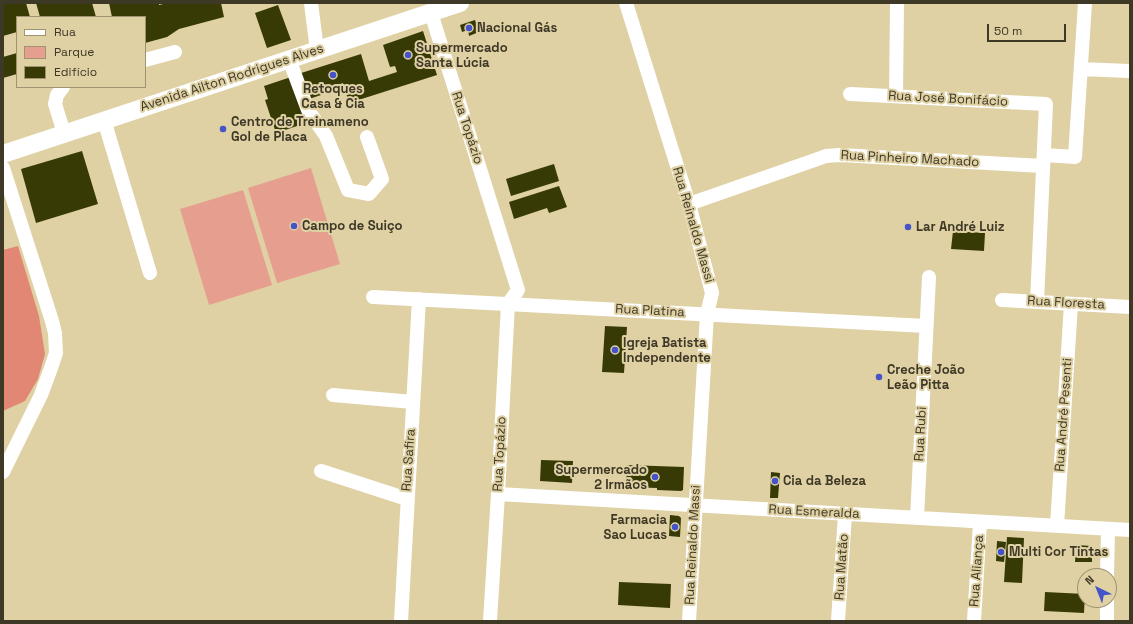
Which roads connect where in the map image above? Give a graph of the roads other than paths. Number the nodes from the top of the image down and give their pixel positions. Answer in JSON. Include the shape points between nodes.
{"nodes":[{"id":1,"x":311,"y":3,"type":"edge"},
{"id":2,"x":460,"y":3,"type":"edge"},
{"id":3,"x":626,"y":3,"type":"edge"},
{"id":4,"x":897,"y":3,"type":"edge"},
{"id":5,"x":1085,"y":3,"type":"edge"},
{"id":6,"x":438,"y":8,"type":"edge"},
{"id":7,"x":317,"y":50,"type":"junction"},
{"id":8,"x":175,"y":52,"type":"dead end"},
{"id":9,"x":289,"y":59,"type":"junction"},
{"id":10,"x":146,"y":60,"type":"edge"},
{"id":11,"x":1081,"y":69,"type":"junction"},
{"id":12,"x":1128,"y":71,"type":"dead end"},
{"id":13,"x":62,"y":88,"type":"edge"},
{"id":14,"x":850,"y":94,"type":"dead end"},
{"id":15,"x":896,"y":96,"type":"junction"},
{"id":16,"x":104,"y":120,"type":"junction"},
{"id":17,"x":64,"y":133,"type":"junction"},
{"id":18,"x":367,"y":137,"type":"dead end"},
{"id":19,"x":3,"y":154,"type":"edge"},
{"id":20,"x":1043,"y":161,"type":"junction"},
{"id":21,"x":3,"y":168,"type":"edge"},
{"id":22,"x":689,"y":204,"type":"junction"},
{"id":23,"x":150,"y":273,"type":"dead end"},
{"id":24,"x":929,"y":277,"type":"dead end"},
{"id":25,"x":518,"y":290,"type":"junction"},
{"id":26,"x":373,"y":296,"type":"dead end"},
{"id":27,"x":419,"y":299,"type":"junction"},
{"id":28,"x":1002,"y":300,"type":"dead end"},
{"id":29,"x":1037,"y":302,"type":"junction"},
{"id":30,"x":508,"y":304,"type":"junction"},
{"id":31,"x":523,"y":304,"type":"junction"},
{"id":32,"x":1071,"y":304,"type":"junction"},
{"id":33,"x":1130,"y":307,"type":"edge"},
{"id":34,"x":707,"y":314,"type":"junction"},
{"id":35,"x":926,"y":326,"type":"junction"},
{"id":36,"x":333,"y":395,"type":"dead end"},
{"id":37,"x":413,"y":402,"type":"junction"},
{"id":38,"x":321,"y":471,"type":"dead end"},
{"id":39,"x":3,"y":472,"type":"edge"},
{"id":40,"x":498,"y":494,"type":"junction"},
{"id":41,"x":407,"y":499,"type":"junction"},
{"id":42,"x":696,"y":506,"type":"junction"},
{"id":43,"x":845,"y":514,"type":"junction"},
{"id":44,"x":917,"y":518,"type":"junction"},
{"id":45,"x":980,"y":522,"type":"junction"},
{"id":46,"x":1057,"y":526,"type":"junction"},
{"id":47,"x":1108,"y":529,"type":"junction"},
{"id":48,"x":1130,"y":530,"type":"edge"},
{"id":49,"x":1107,"y":568,"type":"edge"},
{"id":50,"x":1107,"y":608,"type":"edge"},
{"id":51,"x":401,"y":621,"type":"edge"},
{"id":52,"x":490,"y":621,"type":"edge"},
{"id":53,"x":689,"y":621,"type":"edge"},
{"id":54,"x":838,"y":621,"type":"edge"},
{"id":55,"x":974,"y":621,"type":"edge"},
{"id":56,"x":1107,"y":621,"type":"edge"}],
"edges":[{"from":1,"to":7,"type":"street"},
{"from":2,"to":6,"type":"main road","name":"Avenida Ailton Rodrigues Alves"},
{"from":3,"to":22,"type":"street","name":"Rua Reinaldo Massi"},
{"from":4,"to":15,"type":"street"},
{"from":5,"to":11,"type":"street"},
{"from":6,"to":7,"type":"main road","name":"Avenida Ailton Rodrigues Alves"},
{"from":6,"to":25,"type":"street","name":"Rua Topázio"},
{"from":7,"to":9,"type":"main road","name":"Avenida Ailton Rodrigues Alves"},
{"from":8,"to":10,"type":"street"},
{"from":9,"to":16,"type":"main road","name":"Avenida Ailton Rodrigues Alves"},
{"from":9,"to":18,"type":"street","via":[[308,110],[326,136],[348,190],[369,194],[382,179]]},
{"from":11,"to":12,"type":"street"},
{"from":11,"to":20,"type":"street","name":"Rua Pinheiro Machado","via":[[1075,157]]},
{"from":13,"to":17,"type":"street","via":[[55,104]]},
{"from":14,"to":15,"type":"street","name":"Rua José Bonifácio"},
{"from":15,"to":20,"type":"street","name":"Rua José Bonifácio","via":[[1046,104]]},
{"from":16,"to":17,"type":"main road","name":"Avenida Ailton Rodrigues Alves"},
{"from":16,"to":23,"type":"street"},
{"from":17,"to":19,"type":"main road","name":"Avenida Ailton Rodrigues Alves"},
{"from":20,"to":22,"type":"street","name":"Rua Pinheiro Machado","via":[[826,156]]},
{"from":20,"to":29,"type":"street"},
{"from":21,"to":39,"type":"street","via":[[52,321],[56,353],[41,395]]},
{"from":22,"to":34,"type":"street","name":"Rua Reinaldo Massi","via":[[712,293]]},
{"from":24,"to":35,"type":"street","name":"Rua Rubi"},
{"from":25,"to":30,"type":"street"},
{"from":25,"to":31,"type":"street","name":"Rua Topázio"},
{"from":26,"to":27,"type":"street","name":"Rua Platina"},
{"from":27,"to":30,"type":"street","name":"Rua Platina"},
{"from":27,"to":37,"type":"street","name":"Rua Safira"},
{"from":28,"to":29,"type":"street","name":"Rua Floresta"},
{"from":29,"to":32,"type":"street","name":"Rua Floresta"},
{"from":30,"to":31,"type":"street","name":"Rua Platina"},
{"from":30,"to":40,"type":"street","name":"Rua Topázio"},
{"from":31,"to":34,"type":"street","name":"Rua Platina"},
{"from":32,"to":33,"type":"street","name":"Rua Floresta"},
{"from":32,"to":46,"type":"street","name":"Rua André Pesenti"},
{"from":34,"to":35,"type":"street","name":"Rua Platina"},
{"from":34,"to":42,"type":"street","name":"Rua Reinaldo Massi"},
{"from":35,"to":44,"type":"street","name":"Rua Rubi"},
{"from":36,"to":37,"type":"street"},
{"from":37,"to":41,"type":"street","name":"Rua Safira"},
{"from":38,"to":41,"type":"street"},
{"from":40,"to":42,"type":"street","name":"Rua Esmeralda"},
{"from":40,"to":52,"type":"street","name":"Rua Topázio"},
{"from":41,"to":51,"type":"street","name":"Rua Safira"},
{"from":42,"to":43,"type":"street","name":"Rua Esmeralda"},
{"from":42,"to":53,"type":"street","name":"Rua Reinaldo Massi"},
{"from":43,"to":44,"type":"street","name":"Rua Esmeralda"},
{"from":43,"to":54,"type":"street","name":"Rua Matão"},
{"from":44,"to":45,"type":"street","name":"Rua Esmeralda"},
{"from":45,"to":46,"type":"street","name":"Rua Esmeralda"},
{"from":45,"to":55,"type":"street","name":"Rua Aliança"},
{"from":46,"to":47,"type":"street","name":"Rua Esmeralda"},
{"from":47,"to":48,"type":"street","name":"Rua Esmeralda"},
{"from":47,"to":49,"type":"street"},
{"from":50,"to":56,"type":"street"}]}
